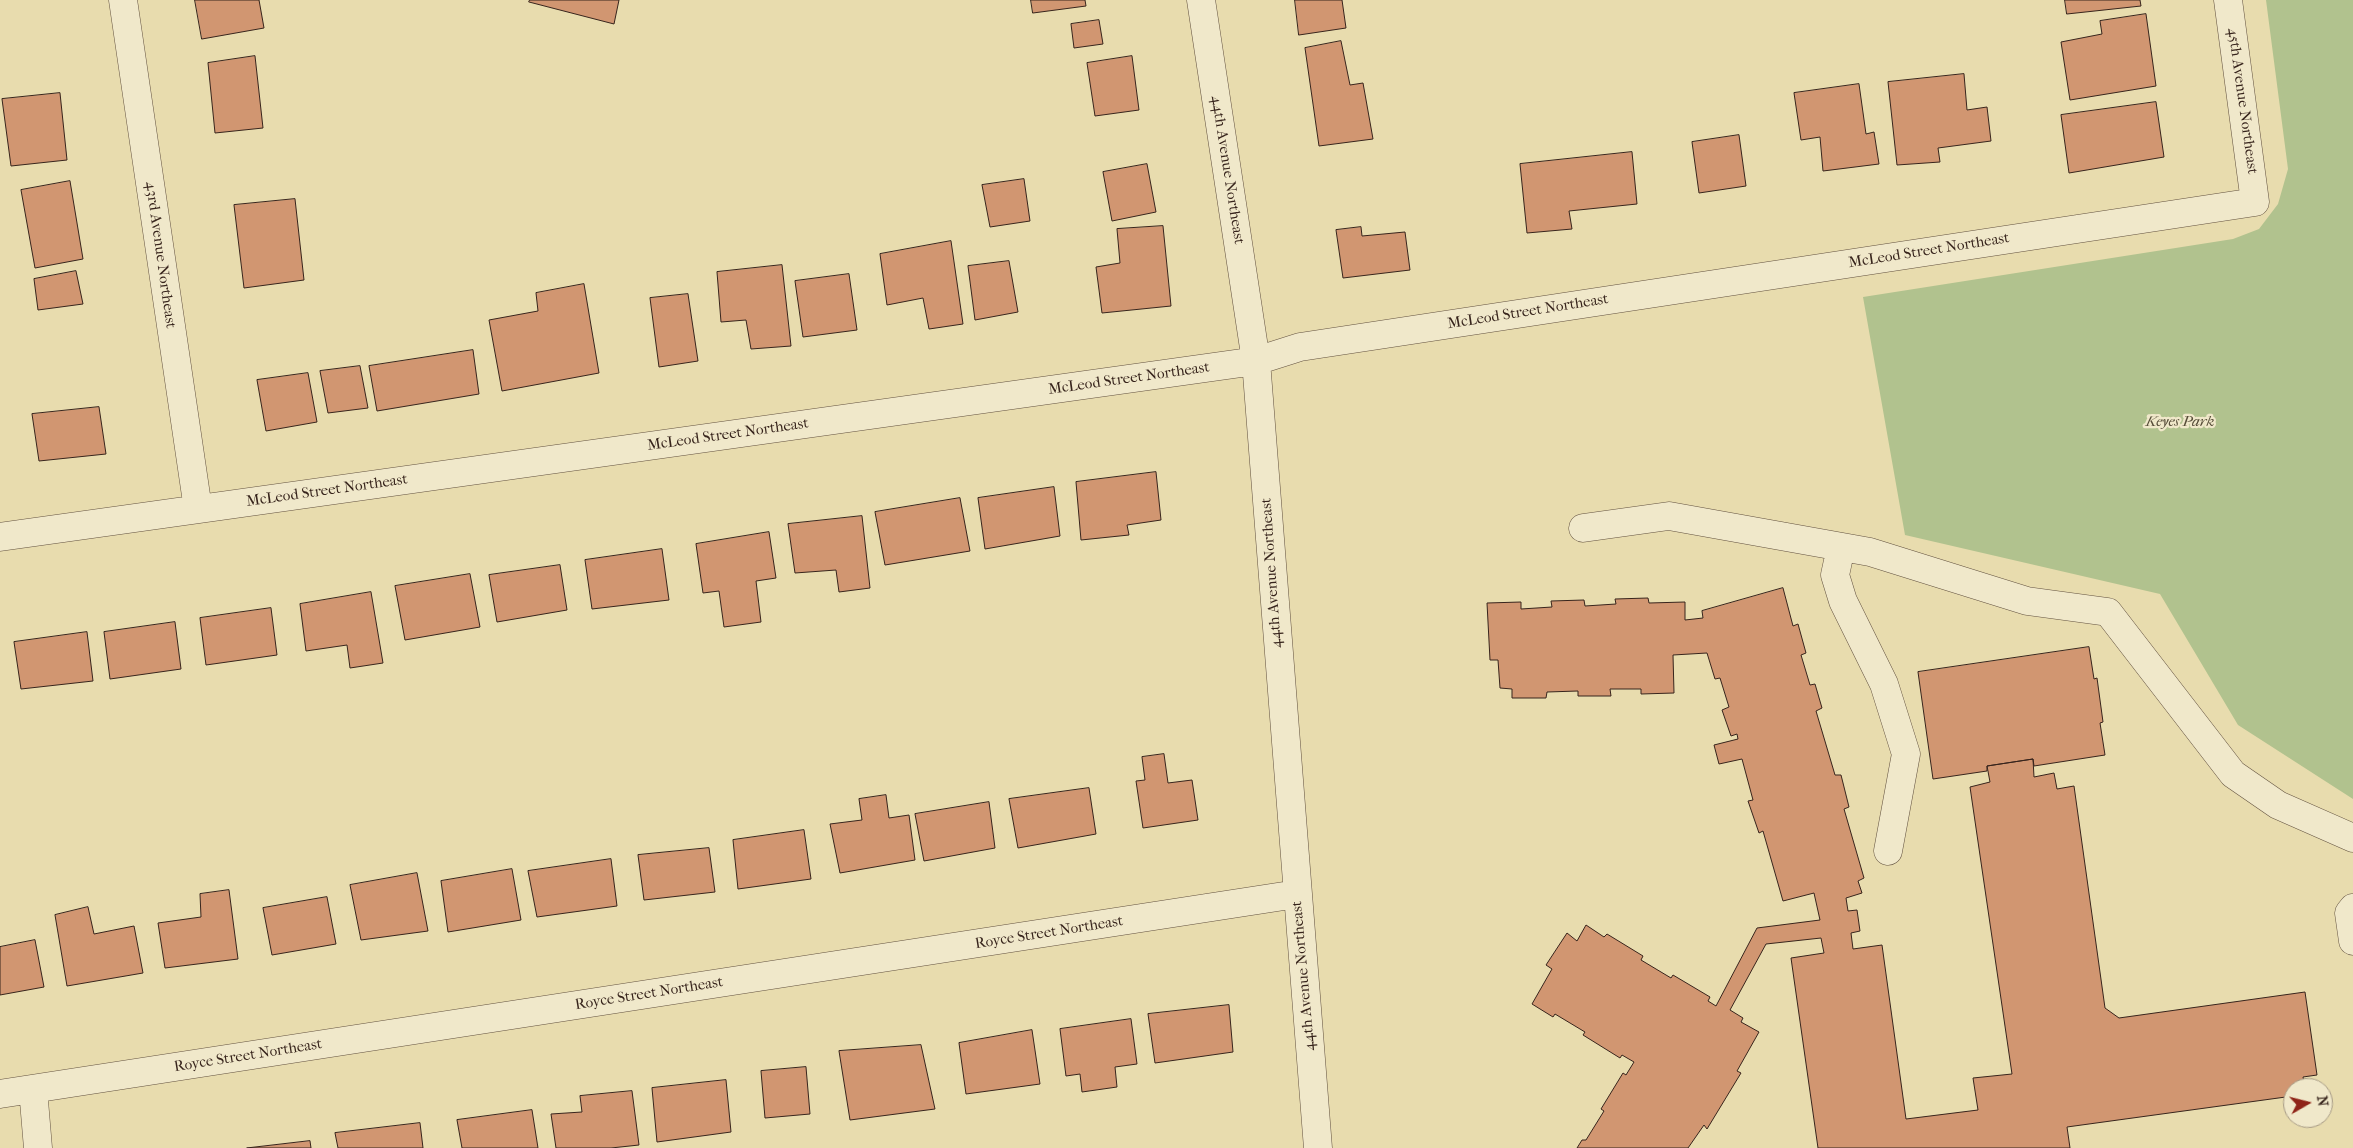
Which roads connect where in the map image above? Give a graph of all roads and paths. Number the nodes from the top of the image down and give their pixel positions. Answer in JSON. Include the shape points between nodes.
{"nodes":[{"id":1,"x":123,"y":0,"type":"edge"},
{"id":2,"x":1201,"y":0,"type":"edge"},
{"id":3,"x":2228,"y":0,"type":"edge"},
{"id":4,"x":2255,"y":202,"type":"joint"},
{"id":5,"x":1256,"y":361,"type":"junction"},
{"id":6,"x":198,"y":509,"type":"junction"},
{"id":7,"x":1583,"y":528,"type":"dead end"},
{"id":8,"x":0,"y":537,"type":"edge"},
{"id":9,"x":1841,"y":547,"type":"junction"},
{"id":10,"x":2353,"y":838,"type":"edge"},
{"id":11,"x":1888,"y":851,"type":"dead end"},
{"id":12,"x":1297,"y":894,"type":"junction"},
{"id":13,"x":2353,"y":908,"type":"edge"},
{"id":14,"x":2353,"y":941,"type":"edge"},
{"id":15,"x":33,"y":1089,"type":"junction"},
{"id":16,"x":0,"y":1094,"type":"edge"},
{"id":17,"x":38,"y":1148,"type":"edge"},
{"id":18,"x":1318,"y":1148,"type":"edge"}],
"edges":[{"from":1,"to":6,"type":"street","name":"43rd Avenue Northeast"},
{"from":2,"to":5,"type":"street","name":"44th Avenue Northeast"},
{"from":3,"to":4,"type":"street","name":"45th Avenue Northeast"},
{"from":4,"to":5,"type":"street","name":"McLeod Street Northeast","via":[[1300,347]]},
{"from":5,"to":6,"type":"street","name":"McLeod Street Northeast"},
{"from":5,"to":12,"type":"street","name":"44th Avenue Northeast"},
{"from":6,"to":8,"type":"street","name":"McLeod Street Northeast"},
{"from":7,"to":9,"type":"street","via":[[1669,516]]},
{"from":9,"to":10,"type":"street","via":[[1870,552],[2027,601],[2108,612],[2233,774],[2278,805]]},
{"from":9,"to":11,"type":"street","via":[[1835,575],[1843,601],[1884,684],[1906,754]]},
{"from":12,"to":15,"type":"street","name":"Royce Street Northeast"},
{"from":12,"to":18,"type":"street","name":"44th Avenue Northeast"},
{"from":13,"to":14,"type":"street","via":[[2349,913]]},
{"from":15,"to":16,"type":"street","name":"Royce Street Northeast"},
{"from":15,"to":17,"type":"street"}]}
